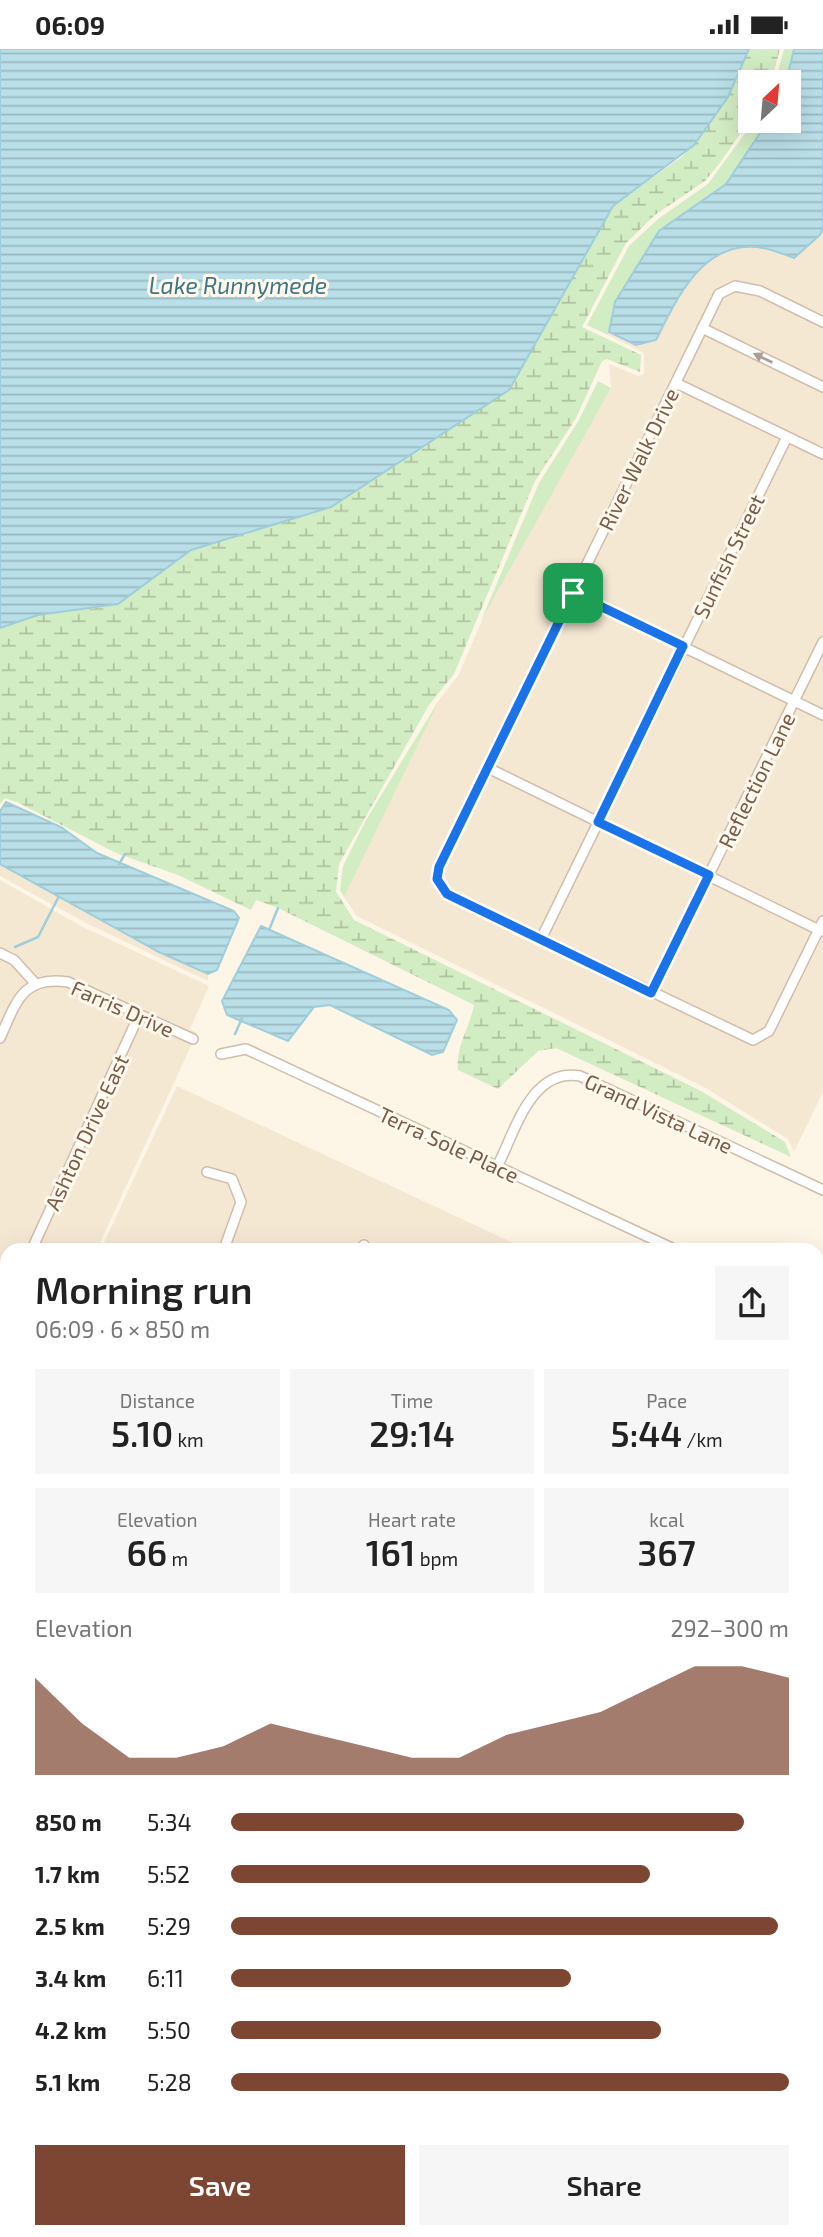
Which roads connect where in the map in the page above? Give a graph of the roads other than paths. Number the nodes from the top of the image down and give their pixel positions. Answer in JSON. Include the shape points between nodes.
{"nodes":[{"id":1,"x":823,"y":322,"type":"edge"},
{"id":2,"x":702,"y":328,"type":"junction"},
{"id":3,"x":676,"y":383,"type":"junction"},
{"id":4,"x":823,"y":387,"type":"edge"},
{"id":5,"x":787,"y":437,"type":"junction"},
{"id":6,"x":823,"y":454,"type":"edge"},
{"id":7,"x":573,"y":593,"type":"junction"},
{"id":8,"x":823,"y":642,"type":"edge"},
{"id":9,"x":683,"y":646,"type":"junction"},
{"id":10,"x":794,"y":701,"type":"junction"},
{"id":11,"x":823,"y":715,"type":"edge"},
{"id":12,"x":488,"y":768,"type":"junction"},
{"id":13,"x":598,"y":822,"type":"junction"},
{"id":14,"x":709,"y":875,"type":"junction"},
{"id":15,"x":822,"y":927,"type":"edge"},
{"id":16,"x":541,"y":939,"type":"junction"},
{"id":17,"x":0,"y":953,"type":"edge"},
{"id":18,"x":35,"y":983,"type":"junction"},
{"id":19,"x":651,"y":993,"type":"junction"},
{"id":20,"x":139,"y":1015,"type":"junction"},
{"id":21,"x":0,"y":1038,"type":"edge"},
{"id":22,"x":193,"y":1039,"type":"dead end"},
{"id":23,"x":221,"y":1054,"type":"dead end"},
{"id":24,"x":498,"y":1167,"type":"junction"},
{"id":25,"x":207,"y":1172,"type":"dead end"},
{"id":26,"x":823,"y":1190,"type":"edge"},
{"id":27,"x":35,"y":1243,"type":"edge"},
{"id":28,"x":227,"y":1243,"type":"edge"},
{"id":29,"x":661,"y":1243,"type":"edge"}],
"edges":[{"from":1,"to":2,"type":"street","name":"River Walk Drive","via":[[760,291],[734,286],[719,294]]},
{"from":2,"to":3,"type":"street","name":"River Walk Drive"},
{"from":4,"to":2,"type":"street","one_way":true},
{"from":3,"to":5,"type":"street"},
{"from":3,"to":7,"type":"street","name":"River Walk Drive"},
{"from":5,"to":6,"type":"street"},
{"from":5,"to":9,"type":"street","name":"Sunfish Street"},
{"from":7,"to":9,"type":"street"},
{"from":7,"to":12,"type":"street","name":"River Walk Drive"},
{"from":8,"to":10,"type":"street","name":"Reflection Lane"},
{"from":9,"to":10,"type":"street"},
{"from":9,"to":13,"type":"street","name":"Sunfish Street"},
{"from":10,"to":11,"type":"street"},
{"from":10,"to":14,"type":"street","name":"Reflection Lane"},
{"from":12,"to":13,"type":"street"},
{"from":12,"to":16,"type":"street","name":"River Walk Drive","via":[[437,879],[447,894]]},
{"from":13,"to":14,"type":"street"},
{"from":13,"to":16,"type":"street","name":"Sunfish Street"},
{"from":14,"to":15,"type":"street"},
{"from":14,"to":19,"type":"street","name":"Reflection Lane"},
{"from":15,"to":19,"type":"street","via":[[769,1031],[760,1039],[744,1039]]},
{"from":16,"to":19,"type":"street"},
{"from":17,"to":18,"type":"street","via":[[15,960]]},
{"from":18,"to":20,"type":"street","name":"Farris Drive","via":[[50,979],[68,982]]},
{"from":18,"to":21,"type":"street","via":[[17,1002]]},
{"from":20,"to":22,"type":"street","name":"Farris Drive"},
{"from":20,"to":27,"type":"street","name":"Ashton Drive East"},
{"from":23,"to":24,"type":"street","name":"Terra Sole Place","via":[[246,1049]]},
{"from":24,"to":26,"type":"street","name":"Grand Vista Lane","via":[[534,1094],[546,1081],[569,1074]]},
{"from":24,"to":29,"type":"street","name":"Terra Sole Place"},
{"from":25,"to":28,"type":"street","via":[[232,1179],[238,1189],[239,1215]]}]}
